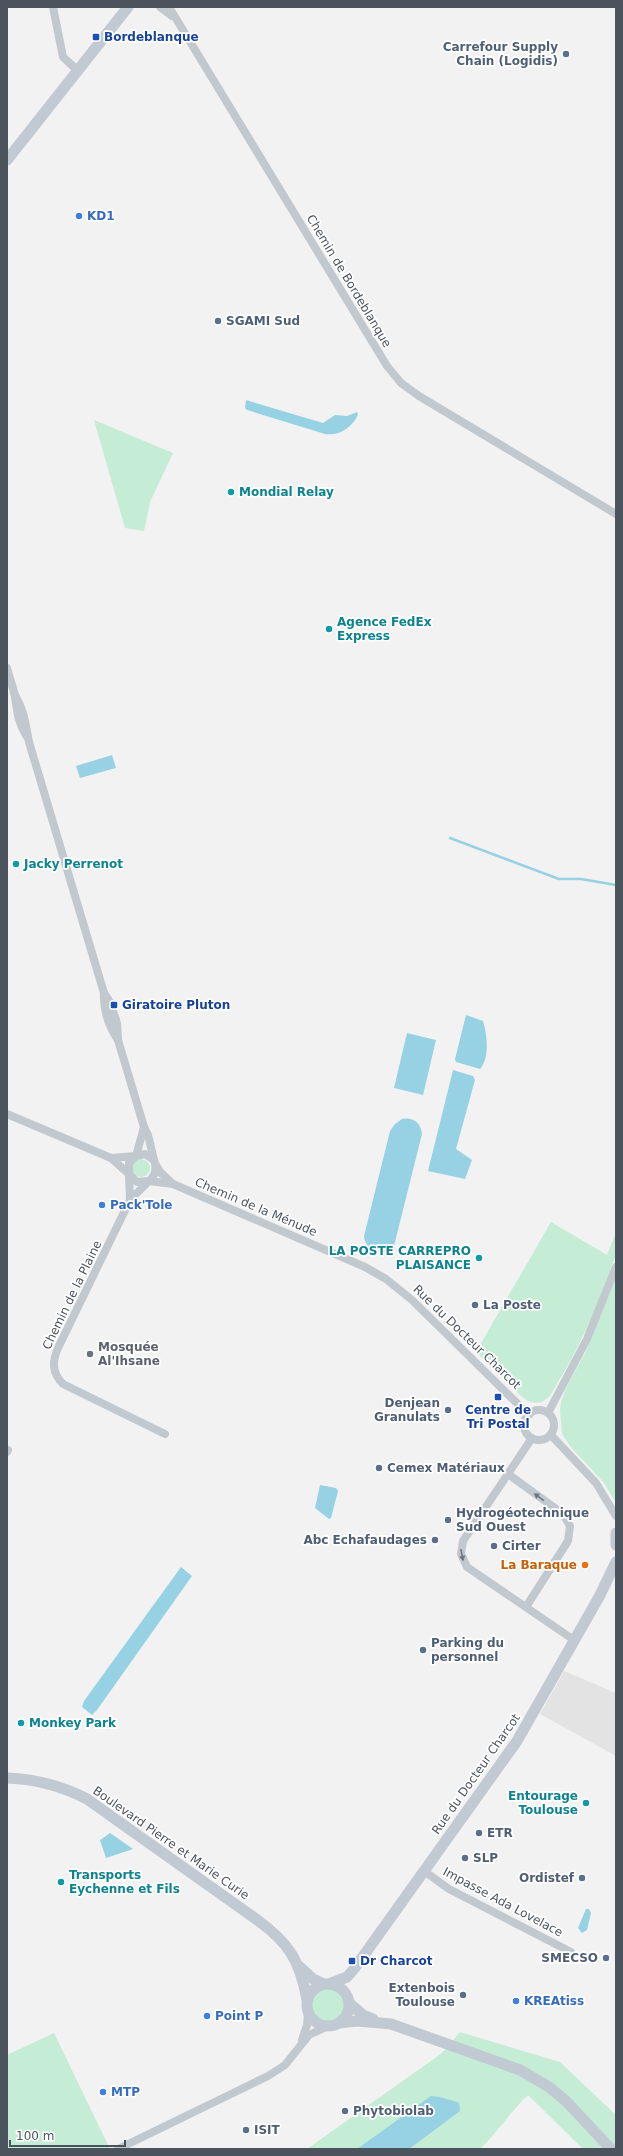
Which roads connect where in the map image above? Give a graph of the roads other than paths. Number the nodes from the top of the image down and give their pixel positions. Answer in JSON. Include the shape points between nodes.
{"nodes":[{"id":1,"x":53,"y":7,"type":"edge"},
{"id":2,"x":128,"y":7,"type":"edge"},
{"id":3,"x":160,"y":7,"type":"edge"},
{"id":4,"x":170,"y":7,"type":"edge"},
{"id":5,"x":176,"y":21,"type":"junction"},
{"id":6,"x":77,"y":70,"type":"junction"},
{"id":7,"x":7,"y":160,"type":"edge"},
{"id":8,"x":616,"y":514,"type":"edge"},
{"id":9,"x":7,"y":668,"type":"edge"},
{"id":10,"x":7,"y":1114,"type":"edge"},
{"id":11,"x":144,"y":1127,"type":"junction"},
{"id":12,"x":136,"y":1156,"type":"junction"},
{"id":13,"x":111,"y":1158,"type":"junction"},
{"id":14,"x":155,"y":1162,"type":"junction"},
{"id":15,"x":129,"y":1174,"type":"junction"},
{"id":16,"x":149,"y":1181,"type":"junction"},
{"id":17,"x":173,"y":1184,"type":"junction"},
{"id":18,"x":130,"y":1200,"type":"junction"},
{"id":19,"x":365,"y":1267,"type":"joint"},
{"id":20,"x":616,"y":1267,"type":"edge"},
{"id":21,"x":548,"y":1413,"type":"junction"},
{"id":22,"x":529,"y":1415,"type":"junction"},
{"id":23,"x":165,"y":1434,"type":"dead end"},
{"id":24,"x":551,"y":1435,"type":"junction"},
{"id":25,"x":532,"y":1438,"type":"junction"},
{"id":26,"x":508,"y":1474,"type":"junction"},
{"id":27,"x":616,"y":1516,"type":"edge"},
{"id":28,"x":616,"y":1533,"type":"edge"},
{"id":29,"x":616,"y":1545,"type":"edge"},
{"id":30,"x":616,"y":1562,"type":"edge"},
{"id":31,"x":526,"y":1607,"type":"junction"},
{"id":32,"x":574,"y":1640,"type":"junction"},
{"id":33,"x":7,"y":1778,"type":"edge"},
{"id":34,"x":424,"y":1871,"type":"junction"},
{"id":35,"x":571,"y":1952,"type":"dead end"},
{"id":36,"x":299,"y":1966,"type":"junction"},
{"id":37,"x":354,"y":1969,"type":"junction"},
{"id":38,"x":326,"y":1984,"type":"junction"},
{"id":39,"x":307,"y":2000,"type":"junction"},
{"id":40,"x":348,"y":2002,"type":"junction"},
{"id":41,"x":308,"y":2013,"type":"junction"},
{"id":42,"x":379,"y":2021,"type":"junction"},
{"id":43,"x":339,"y":2023,"type":"junction"},
{"id":44,"x":326,"y":2026,"type":"junction"},
{"id":45,"x":301,"y":2043,"type":"junction"},
{"id":46,"x":118,"y":2149,"type":"edge"},
{"id":47,"x":611,"y":2149,"type":"edge"}],
"edges":[{"from":1,"to":6,"type":"street","via":[[63,57]]},
{"from":2,"to":6,"type":"street"},
{"from":3,"to":5,"type":"street","via":[[168,11]]},
{"from":4,"to":5,"type":"street","name":"Chemin de Bordeblanque"},
{"from":5,"to":8,"type":"street","name":"Chemin de Bordeblanque","via":[[396,378],[419,396]]},
{"from":6,"to":7,"type":"street"},
{"from":9,"to":11,"type":"street","via":[[20,726],[28,740],[104,993],[115,1017],[118,1040]]},
{"from":10,"to":13,"type":"street"},
{"from":11,"to":12,"type":"street"},
{"from":11,"to":14,"type":"street"},
{"from":12,"to":13,"type":"street"},
{"from":12,"to":14,"type":"street","via":[[145,1154]]},
{"from":12,"to":15,"type":"street","via":[[129,1163]]},
{"from":13,"to":15,"type":"street"},
{"from":14,"to":16,"type":"street","via":[[155,1174]]},
{"from":14,"to":17,"type":"street","name":"Chemin de la Ménude","via":[[160,1172]]},
{"from":15,"to":16,"type":"street","via":[[137,1182]]},
{"from":15,"to":18,"type":"street","name":"Chemin de la Plaine"},
{"from":16,"to":17,"type":"street","name":"Chemin de la Ménude"},
{"from":16,"to":18,"type":"street","name":"Chemin de la Plaine"},
{"from":17,"to":19,"type":"street","name":"Chemin de la Ménude"},
{"from":18,"to":23,"type":"street","name":"Chemin de la Plaine","via":[[58,1348],[54,1367],[57,1377],[63,1384]]},
{"from":19,"to":22,"type":"street","name":"Rue du Docteur Charcot","via":[[386,1279],[412,1300]]},
{"from":20,"to":21,"type":"street","via":[[587,1339]]},
{"from":21,"to":22,"type":"street","via":[[540,1410]]},
{"from":21,"to":24,"type":"street","via":[[554,1421]]},
{"from":22,"to":25,"type":"street","via":[[525,1427]]},
{"from":24,"to":25,"type":"street","via":[[544,1439]]},
{"from":24,"to":27,"type":"street","via":[[596,1483]]},
{"from":25,"to":26,"type":"street"},
{"from":31,"to":26,"type":"street","one_way":true,"via":[[568,1541],[570,1526],[563,1514]]},
{"from":26,"to":31,"type":"street","one_way":true,"via":[[463,1541],[461,1554],[467,1567]]},
{"from":28,"to":29,"type":"street"},
{"from":30,"to":32,"type":"street","name":"Rue du Docteur Charcot"},
{"from":31,"to":32,"type":"street"},
{"from":32,"to":34,"type":"street","name":"Rue du Docteur Charcot","via":[[517,1741]]},
{"from":33,"to":36,"type":"street","name":"Boulevard Pierre et Marie Curie","via":[[60,1787],[100,1807],[269,1929],[286,1946]]},
{"from":34,"to":35,"type":"street","name":"Impasse Ada Lovelace","via":[[449,1889]]},
{"from":34,"to":37,"type":"street","name":"Rue du Docteur Charcot"},
{"from":36,"to":38,"type":"street","name":"Boulevard Pierre et Marie Curie","via":[[314,1979]]},
{"from":36,"to":39,"type":"street","name":"Boulevard Pierre et Marie Curie"},
{"from":37,"to":38,"type":"street","name":"Rue du Docteur Charcot","via":[[347,1977]]},
{"from":37,"to":40,"type":"street","name":"Rue du Docteur Charcot"},
{"from":38,"to":39,"type":"street","via":[[314,1989]]},
{"from":38,"to":40,"type":"street","via":[[340,1988]]},
{"from":39,"to":41,"type":"street"},
{"from":40,"to":42,"type":"street","via":[[363,2015]]},
{"from":40,"to":43,"type":"street","via":[[347,2013]]},
{"from":41,"to":44,"type":"street","via":[[315,2022]]},
{"from":41,"to":45,"type":"street"},
{"from":42,"to":43,"type":"street"},
{"from":42,"to":47,"type":"street","via":[[508,2066],[540,2081],[566,2102]]},
{"from":43,"to":44,"type":"street"},
{"from":44,"to":45,"type":"street","via":[[313,2032]]},
{"from":45,"to":46,"type":"street","via":[[285,2065],[268,2076]]}]}
